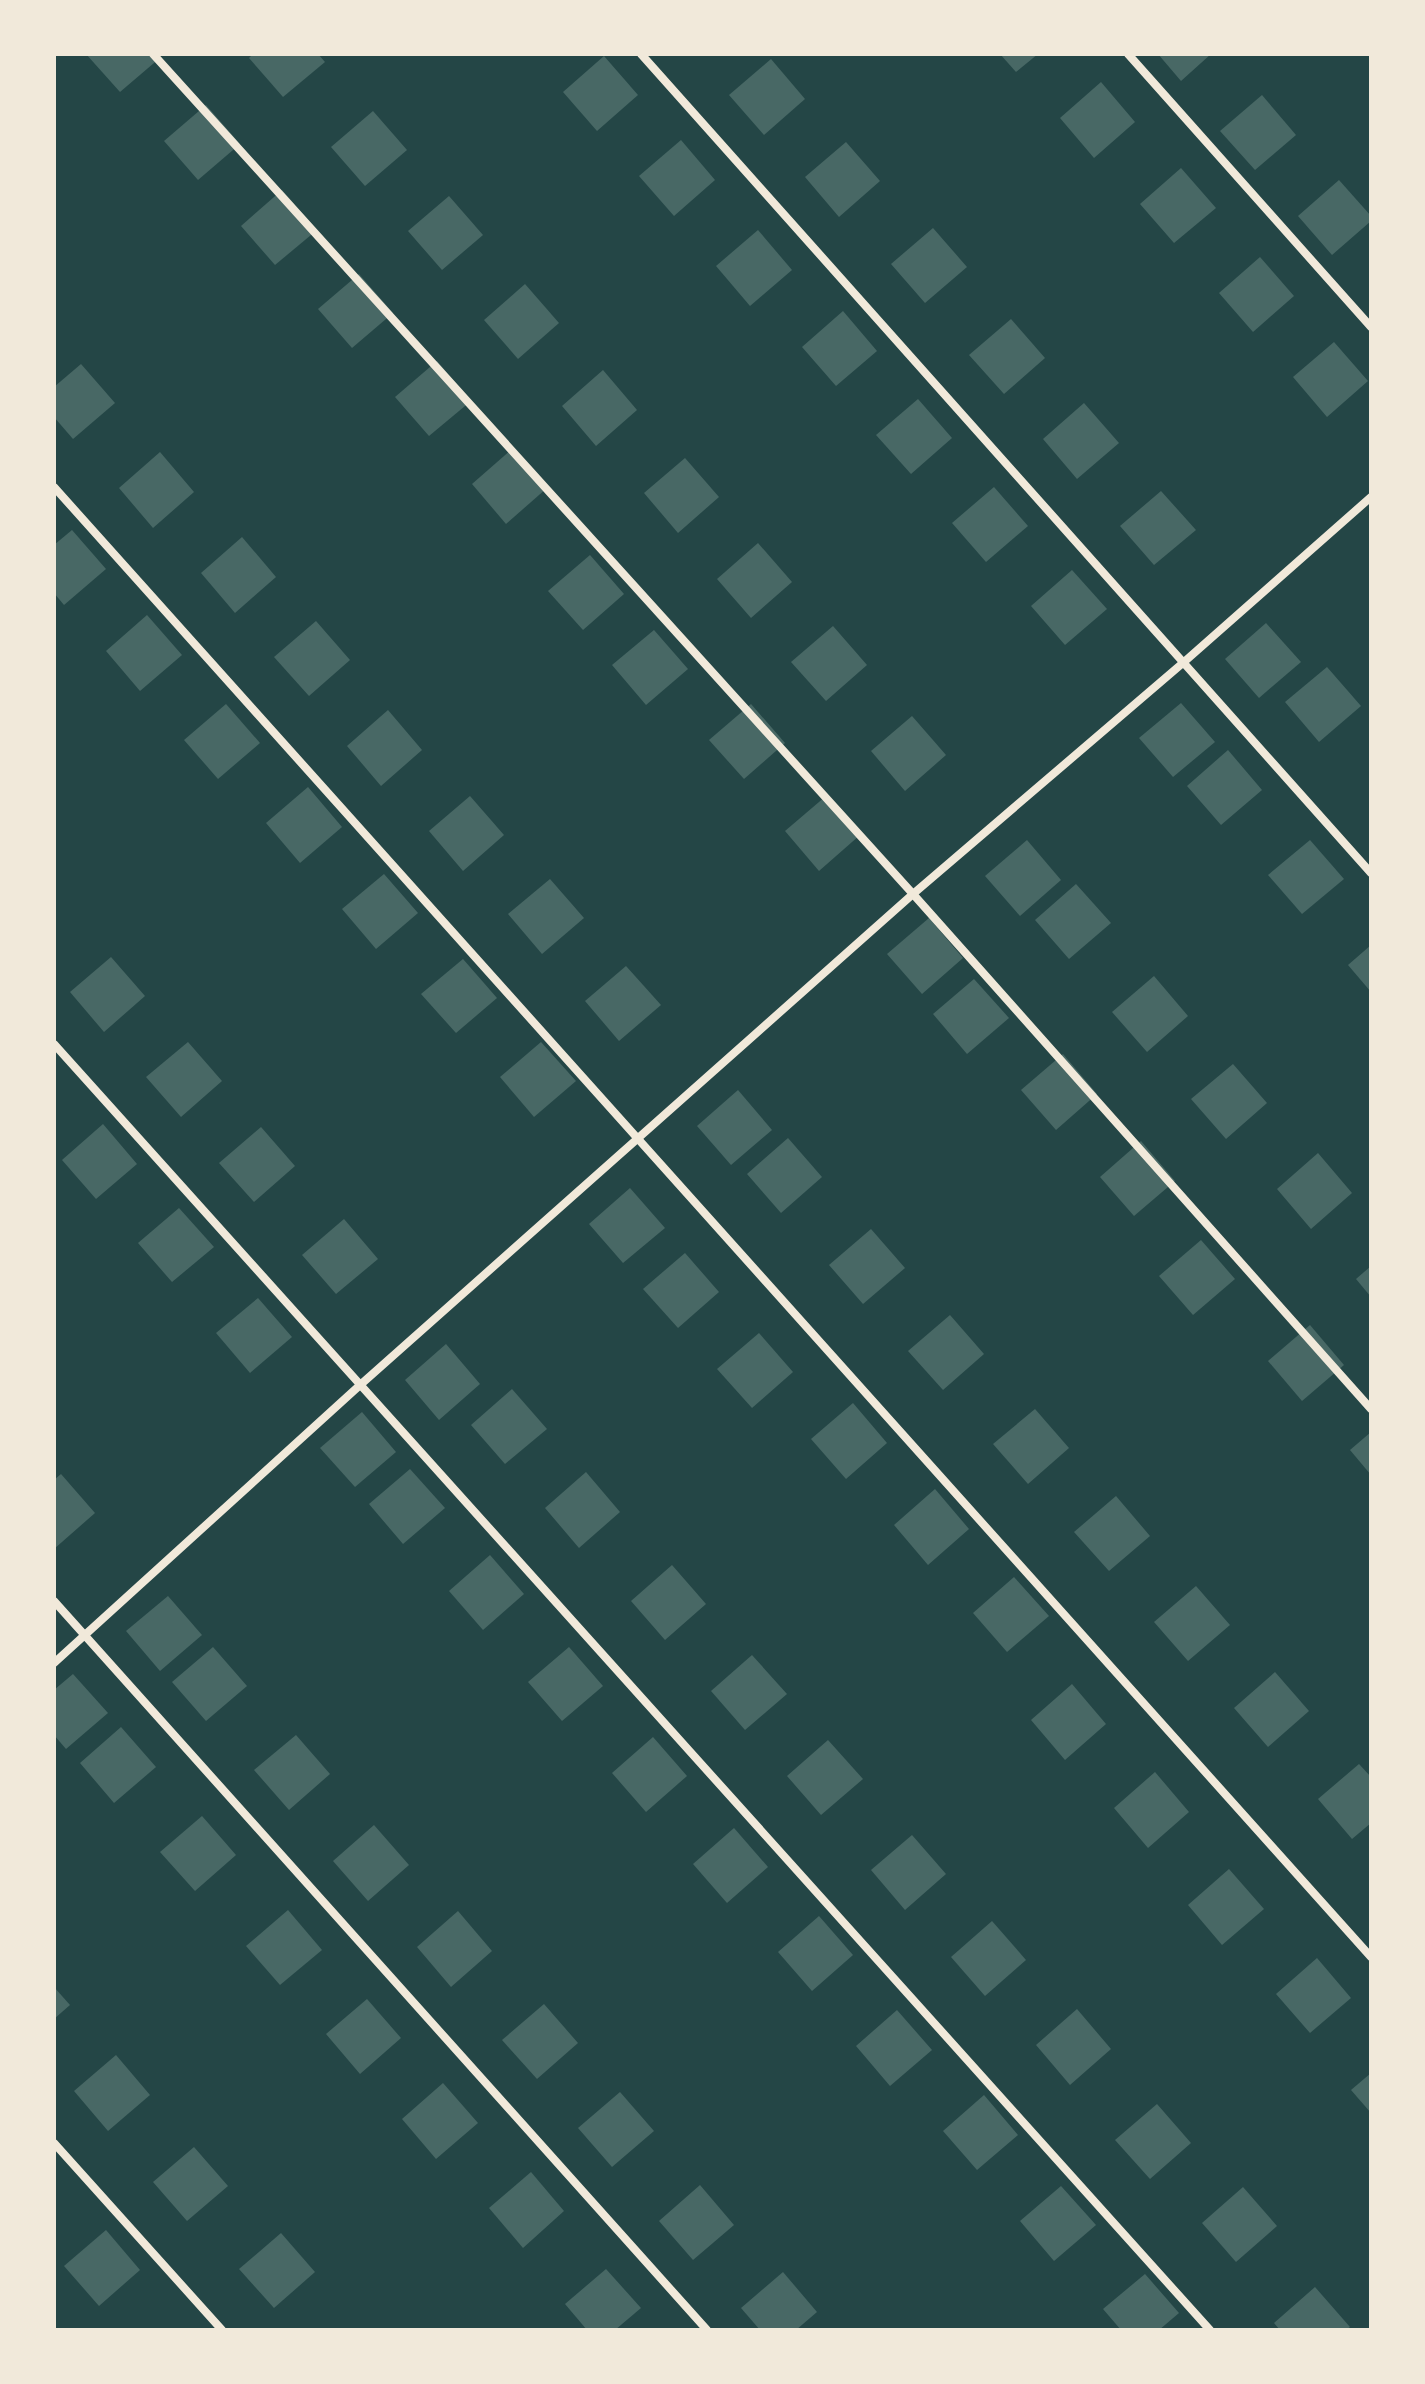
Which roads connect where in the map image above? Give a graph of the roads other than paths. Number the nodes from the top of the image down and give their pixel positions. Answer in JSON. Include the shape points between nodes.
{"nodes":[{"id":1,"x":153,"y":54,"type":"edge"},
{"id":2,"x":641,"y":54,"type":"edge"},
{"id":3,"x":1128,"y":54,"type":"edge"},
{"id":4,"x":1371,"y":327,"type":"edge"},
{"id":5,"x":54,"y":487,"type":"edge"},
{"id":6,"x":1371,"y":497,"type":"edge"},
{"id":7,"x":1184,"y":662,"type":"junction"},
{"id":8,"x":1371,"y":873,"type":"edge"},
{"id":9,"x":913,"y":894,"type":"junction"},
{"id":10,"x":54,"y":1044,"type":"edge"},
{"id":11,"x":639,"y":1140,"type":"junction"},
{"id":12,"x":359,"y":1386,"type":"junction"},
{"id":13,"x":1371,"y":1409,"type":"edge"},
{"id":14,"x":54,"y":1601,"type":"edge"},
{"id":15,"x":85,"y":1636,"type":"junction"},
{"id":16,"x":54,"y":1663,"type":"edge"},
{"id":17,"x":1371,"y":1957,"type":"edge"},
{"id":18,"x":54,"y":2143,"type":"edge"},
{"id":19,"x":222,"y":2330,"type":"edge"},
{"id":20,"x":707,"y":2330,"type":"edge"},
{"id":21,"x":1210,"y":2330,"type":"edge"}],
"edges":[{"from":1,"to":9,"type":"street"},
{"from":2,"to":7,"type":"street"},
{"from":3,"to":4,"type":"street"},
{"from":5,"to":11,"type":"street"},
{"from":6,"to":7,"type":"street"},
{"from":7,"to":8,"type":"street"},
{"from":7,"to":9,"type":"street"},
{"from":9,"to":11,"type":"street"},
{"from":9,"to":13,"type":"street"},
{"from":10,"to":12,"type":"street"},
{"from":11,"to":12,"type":"street"},
{"from":11,"to":17,"type":"street"},
{"from":12,"to":15,"type":"street"},
{"from":12,"to":21,"type":"street"},
{"from":14,"to":15,"type":"street"},
{"from":15,"to":16,"type":"street"},
{"from":15,"to":20,"type":"street"},
{"from":18,"to":19,"type":"street"}]}
